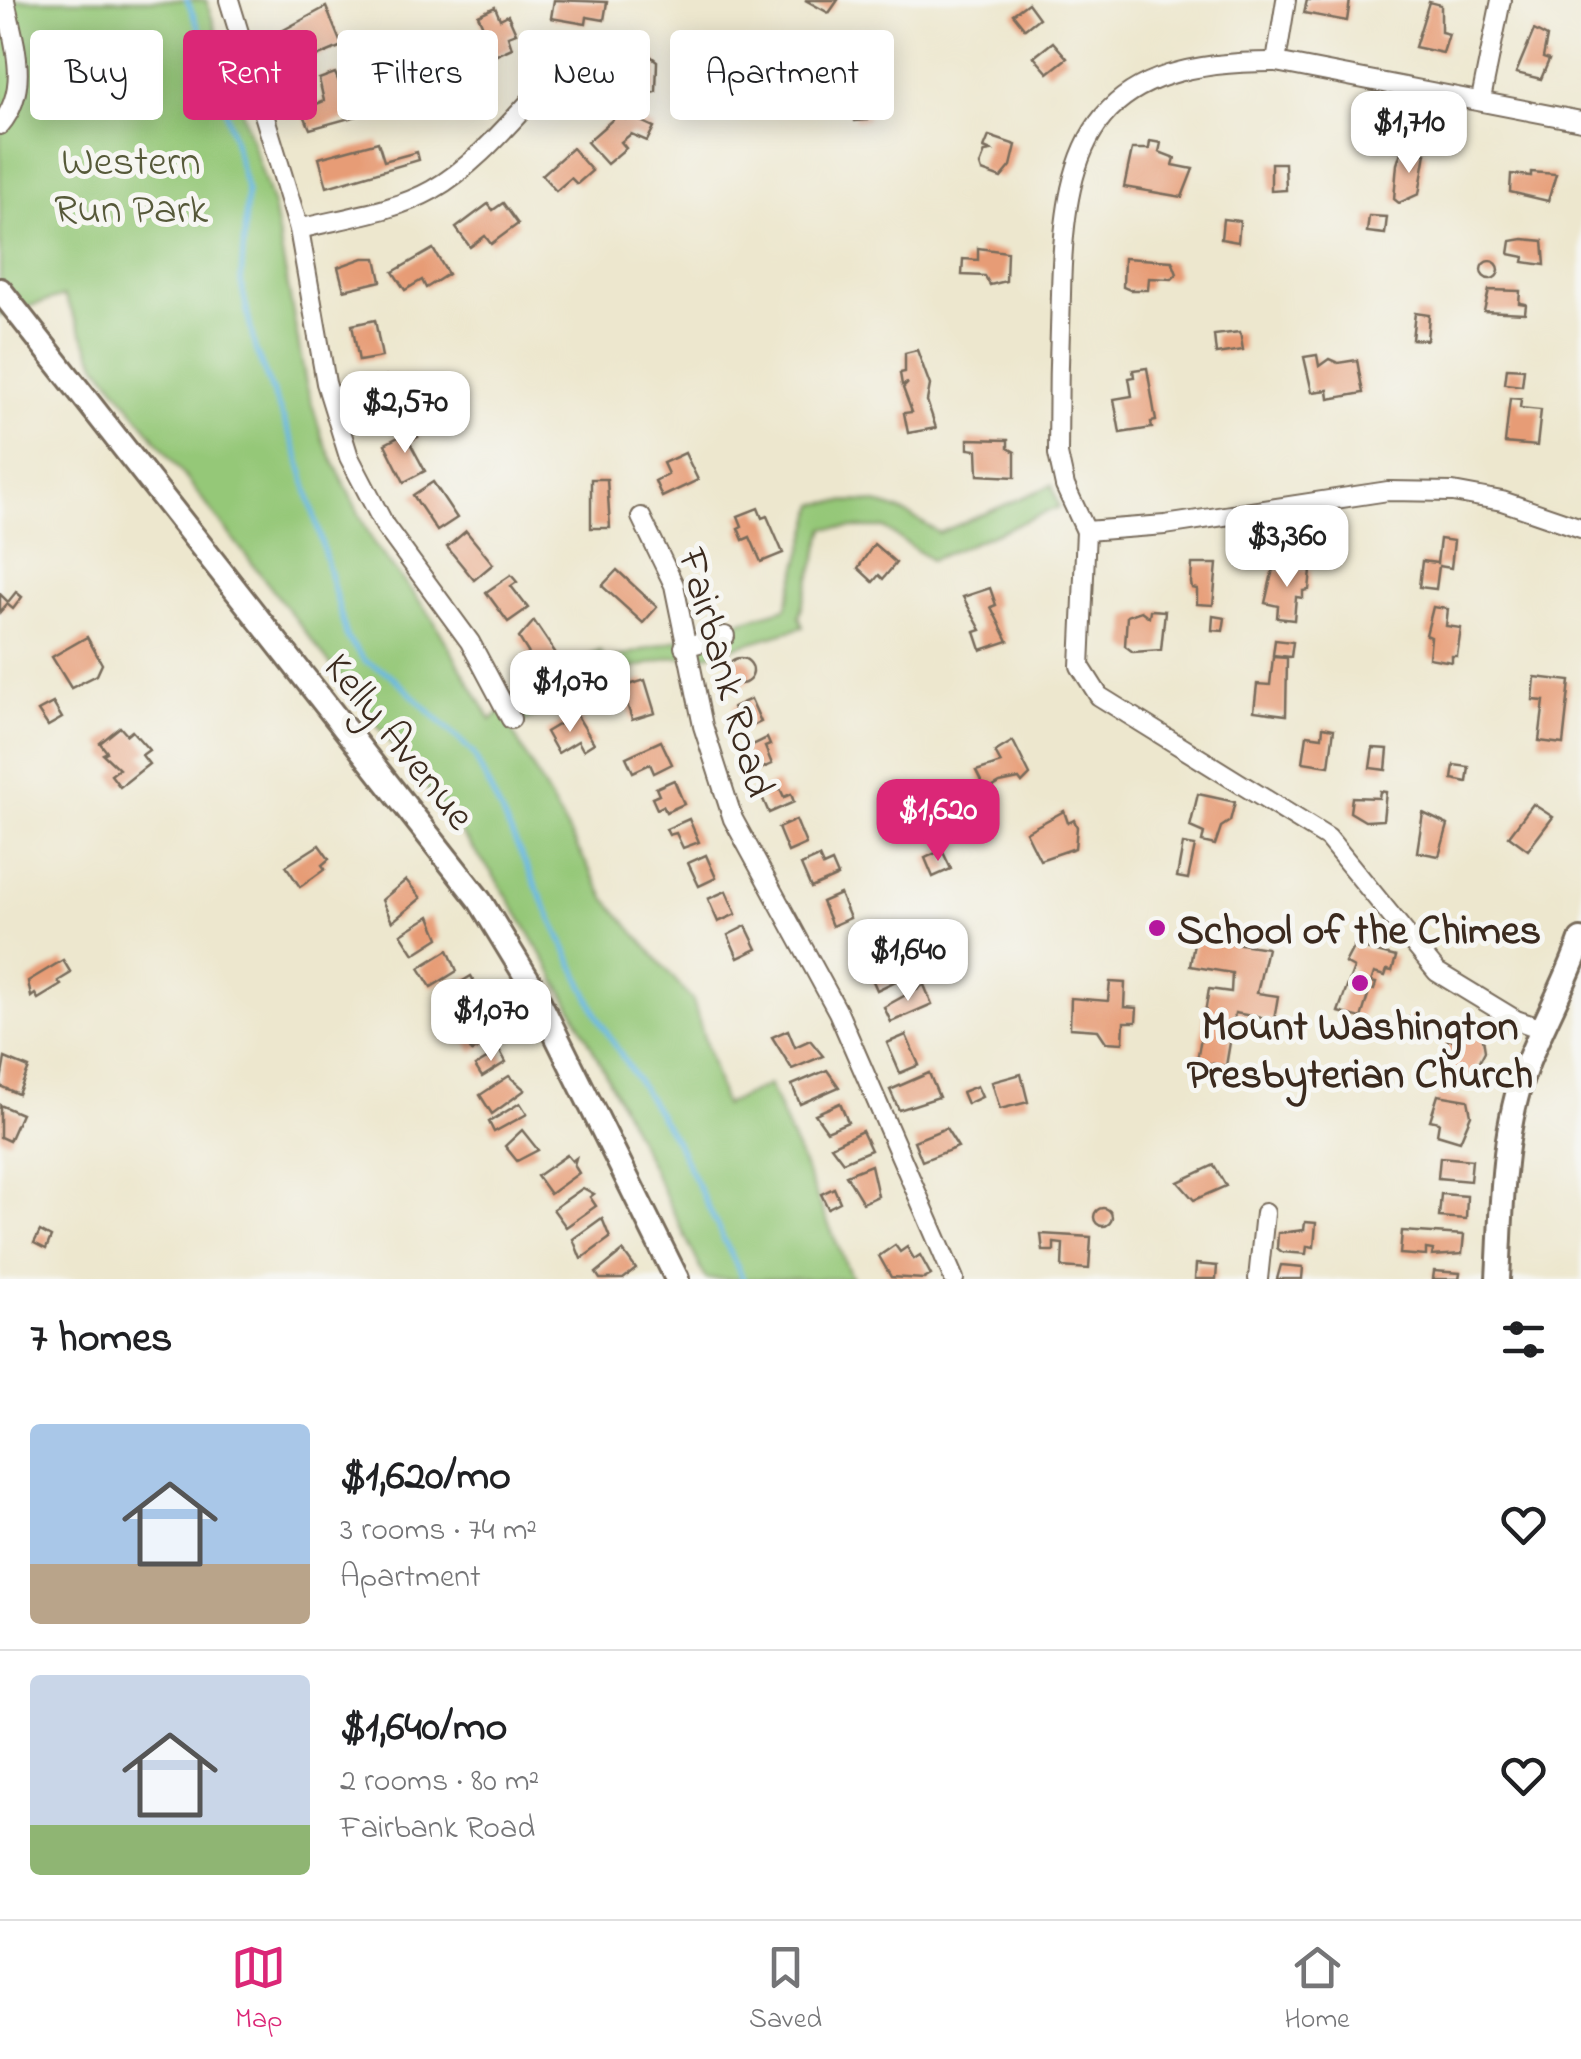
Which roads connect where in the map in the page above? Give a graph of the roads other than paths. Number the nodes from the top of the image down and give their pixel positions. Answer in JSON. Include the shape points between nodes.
{"nodes":[{"id":1,"x":5,"y":0,"type":"edge"},
{"id":2,"x":228,"y":0,"type":"edge"},
{"id":3,"x":1286,"y":0,"type":"edge"},
{"id":4,"x":1501,"y":0,"type":"edge"},
{"id":5,"x":1276,"y":62,"type":"junction"},
{"id":6,"x":1481,"y":99,"type":"junction"},
{"id":7,"x":518,"y":113,"type":"edge"},
{"id":8,"x":1581,"y":121,"type":"edge"},
{"id":9,"x":0,"y":125,"type":"edge"},
{"id":10,"x":299,"y":228,"type":"junction"},
{"id":11,"x":0,"y":290,"type":"edge"},
{"id":12,"x":642,"y":517,"type":"dead end"},
{"id":13,"x":1581,"y":528,"type":"edge"},
{"id":14,"x":1086,"y":531,"type":"junction"},
{"id":15,"x":725,"y":636,"type":"dead end"},
{"id":16,"x":684,"y":646,"type":"junction"},
{"id":17,"x":510,"y":719,"type":"dead end"},
{"id":18,"x":1581,"y":940,"type":"edge"},
{"id":19,"x":1542,"y":1029,"type":"junction"},
{"id":20,"x":1264,"y":1213,"type":"dead end"},
{"id":21,"x":677,"y":1279,"type":"edge"},
{"id":22,"x":954,"y":1279,"type":"edge"},
{"id":23,"x":1258,"y":1279,"type":"edge"},
{"id":24,"x":1498,"y":1279,"type":"edge"}],
"edges":[{"from":1,"to":9,"type":"street","via":[[20,74]]},
{"from":2,"to":10,"type":"street"},
{"from":3,"to":5,"type":"street"},
{"from":4,"to":6,"type":"street"},
{"from":5,"to":6,"type":"street"},
{"from":5,"to":14,"type":"street","via":[[1210,65],[1146,84],[1112,106],[1080,151],[1062,219],[1058,454],[1064,486]]},
{"from":6,"to":8,"type":"street"},
{"from":7,"to":10,"type":"street","via":[[435,189]]},
{"from":10,"to":17,"type":"street","via":[[326,383],[349,457],[385,526],[479,657]]},
{"from":11,"to":21,"type":"main road","name":"Kelly Avenue","via":[[480,901],[530,983]]},
{"from":12,"to":16,"type":"street","name":"Fairbank Road","via":[[674,585]]},
{"from":13,"to":14,"type":"street","via":[[1502,500],[1388,491]]},
{"from":14,"to":19,"type":"street","via":[[1080,666],[1099,696],[1328,838],[1436,972]]},
{"from":15,"to":16,"type":"street"},
{"from":16,"to":22,"type":"street","name":"Fairbank Road","via":[[714,771],[733,819],[838,1012]]},
{"from":18,"to":19,"type":"main road"},
{"from":19,"to":24,"type":"main road","via":[[1509,1140]]},
{"from":20,"to":23,"type":"street"}]}
